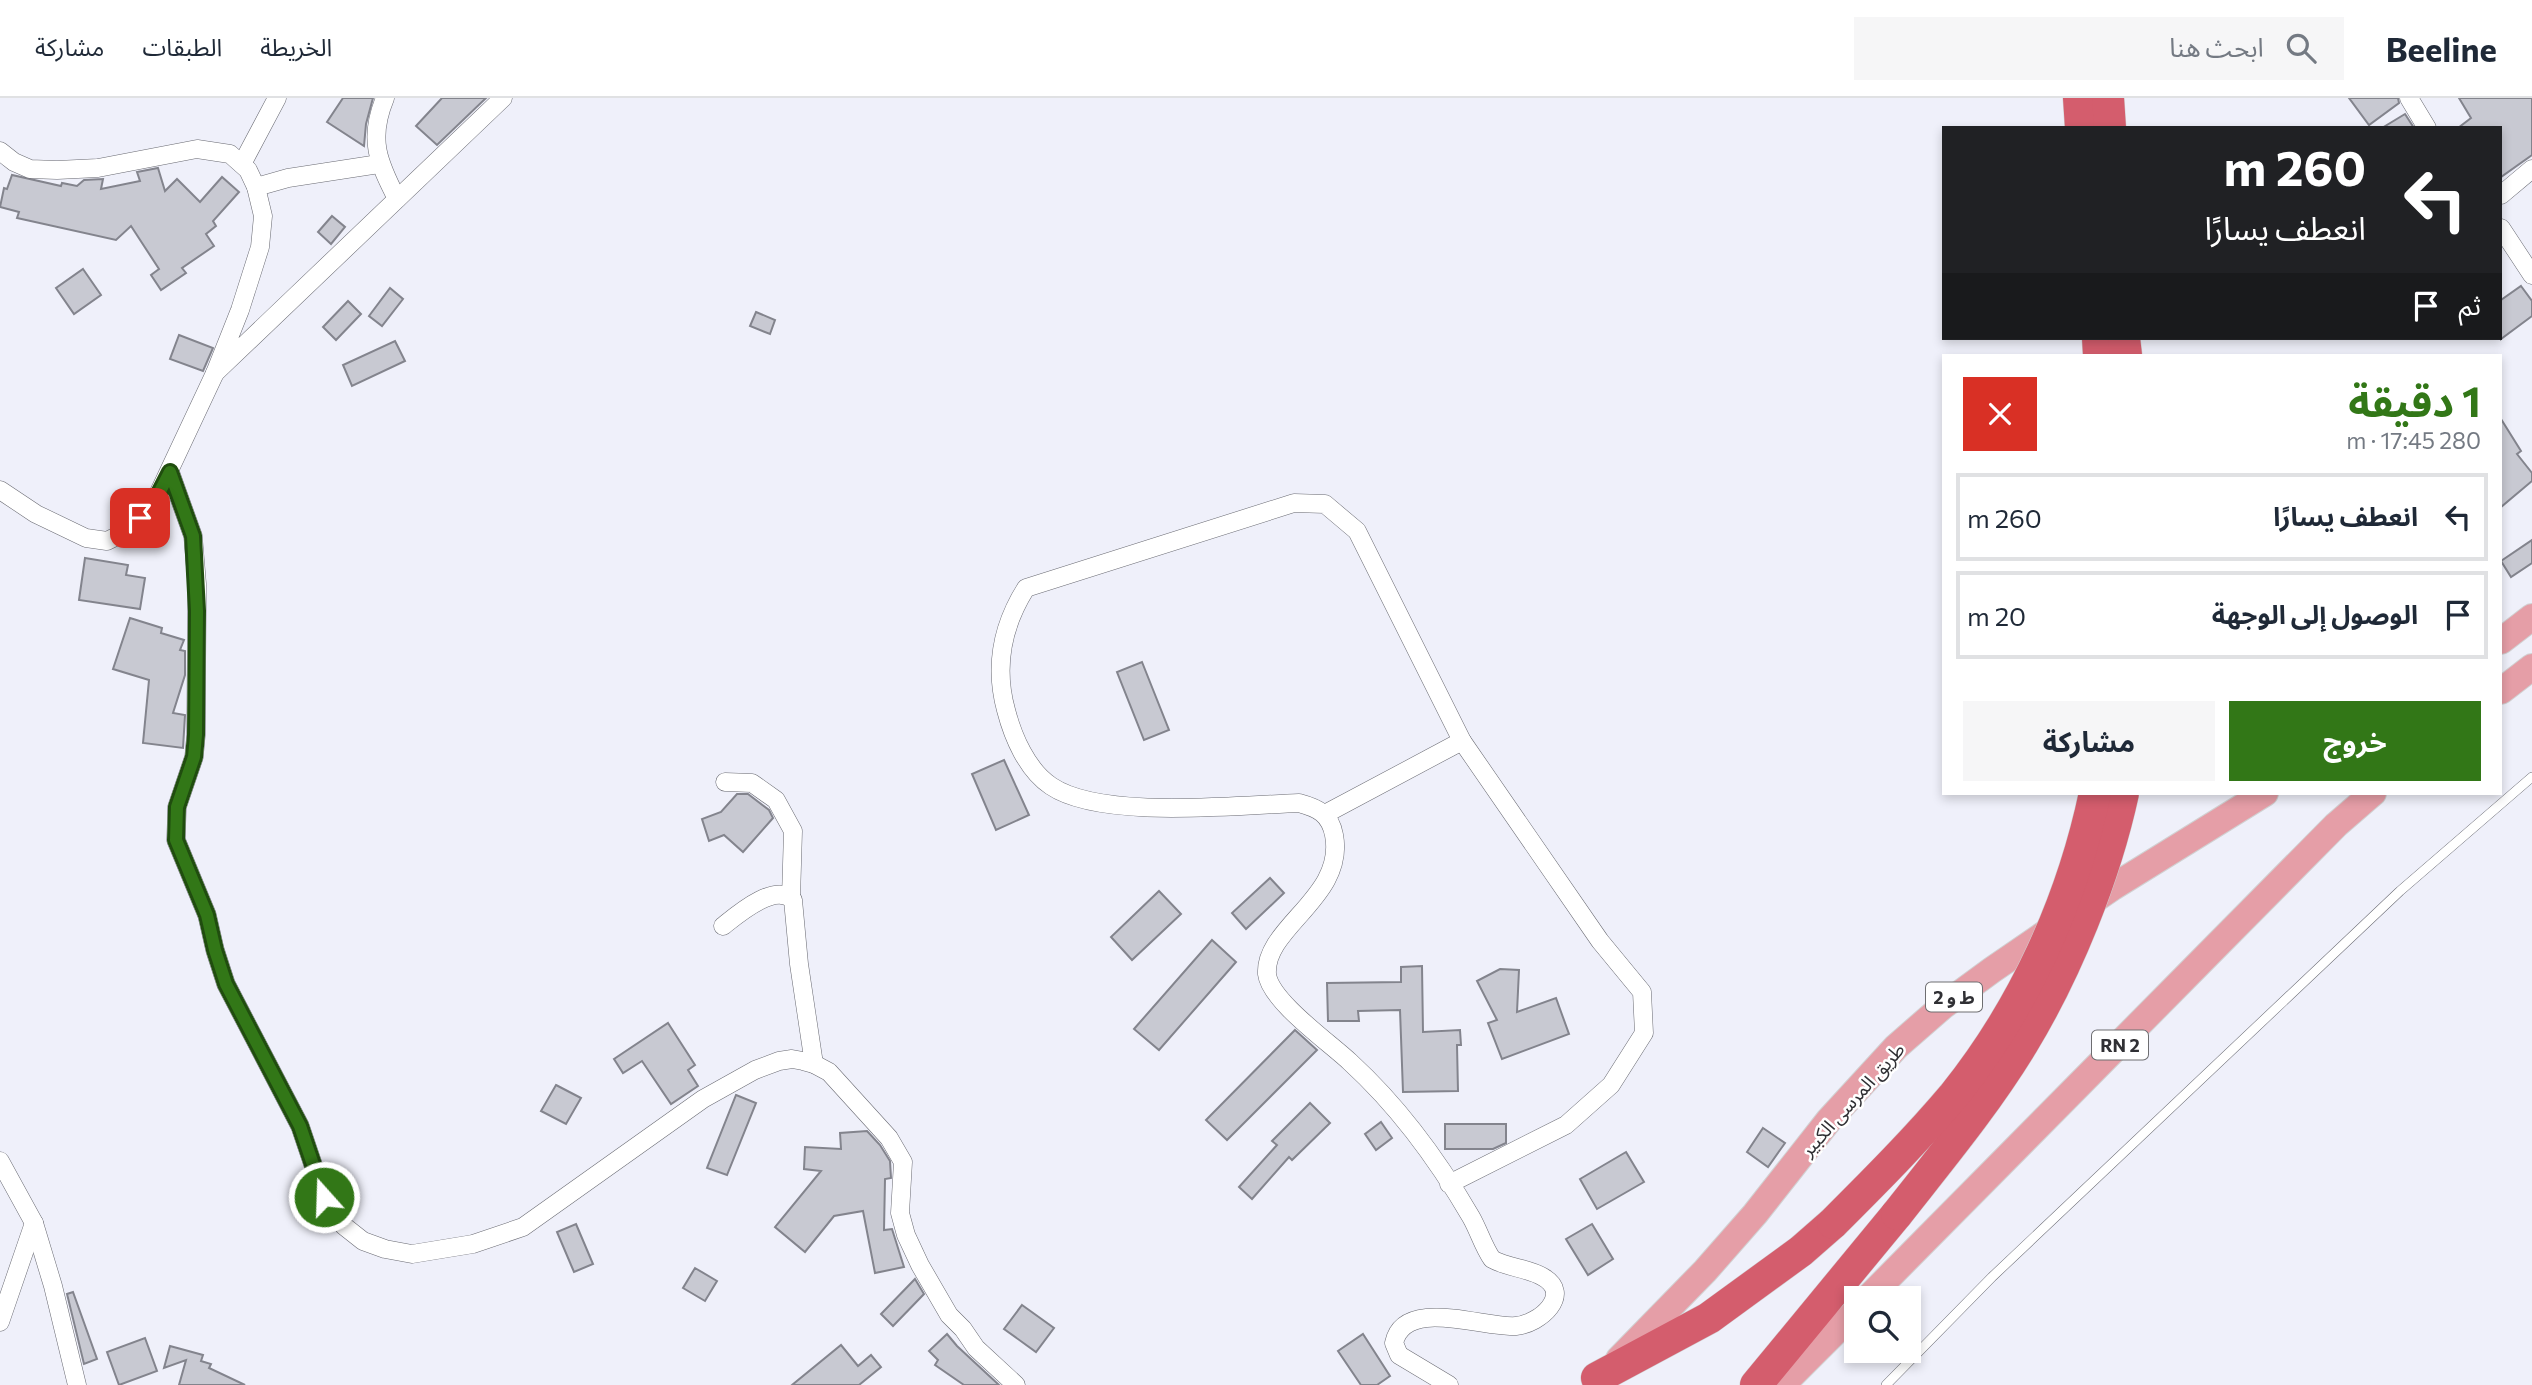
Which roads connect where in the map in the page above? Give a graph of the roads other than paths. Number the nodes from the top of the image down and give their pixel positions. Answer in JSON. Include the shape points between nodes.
{"nodes":[{"id":1,"x":277,"y":98,"type":"edge"},
{"id":2,"x":385,"y":98,"type":"edge"},
{"id":3,"x":503,"y":98,"type":"edge"},
{"id":4,"x":2079,"y":98,"type":"edge"},
{"id":5,"x":2108,"y":98,"type":"edge"},
{"id":6,"x":2409,"y":98,"type":"edge"},
{"id":7,"x":2081,"y":126,"type":"edge"},
{"id":8,"x":2110,"y":126,"type":"edge"},
{"id":9,"x":2426,"y":126,"type":"edge"},
{"id":10,"x":0,"y":151,"type":"edge"},
{"id":11,"x":242,"y":164,"type":"junction"},
{"id":12,"x":379,"y":164,"type":"junction"},
{"id":13,"x":2532,"y":169,"type":"edge"},
{"id":14,"x":257,"y":187,"type":"junction"},
{"id":15,"x":2502,"y":194,"type":"edge"},
{"id":16,"x":397,"y":198,"type":"junction"},
{"id":17,"x":2502,"y":230,"type":"edge"},
{"id":18,"x":2532,"y":275,"type":"edge"},
{"id":19,"x":215,"y":373,"type":"junction"},
{"id":20,"x":170,"y":472,"type":"junction"},
{"id":21,"x":0,"y":490,"type":"edge"},
{"id":22,"x":2532,"y":617,"type":"edge"},
{"id":23,"x":2502,"y":640,"type":"edge"},
{"id":24,"x":2532,"y":667,"type":"edge"},
{"id":25,"x":2502,"y":690,"type":"edge"},
{"id":26,"x":1462,"y":741,"type":"junction"},
{"id":27,"x":2532,"y":777,"type":"edge"},
{"id":28,"x":725,"y":782,"type":"dead end"},
{"id":29,"x":2095,"y":795,"type":"edge"},
{"id":30,"x":2122,"y":795,"type":"edge"},
{"id":31,"x":2261,"y":795,"type":"edge"},
{"id":32,"x":2371,"y":795,"type":"edge"},
{"id":33,"x":1325,"y":814,"type":"junction"},
{"id":34,"x":791,"y":898,"type":"junction"},
{"id":35,"x":723,"y":926,"type":"dead end"},
{"id":36,"x":814,"y":1064,"type":"junction"},
{"id":37,"x":0,"y":1161,"type":"edge"},
{"id":38,"x":1449,"y":1184,"type":"junction"},
{"id":39,"x":34,"y":1223,"type":"junction"},
{"id":40,"x":1880,"y":1286,"type":"edge"},
{"id":41,"x":0,"y":1322,"type":"edge"},
{"id":42,"x":1844,"y":1323,"type":"edge"},
{"id":43,"x":1592,"y":1382,"type":"edge"},
{"id":44,"x":77,"y":1385,"type":"edge"},
{"id":45,"x":1016,"y":1385,"type":"edge"},
{"id":46,"x":1448,"y":1385,"type":"edge"},
{"id":47,"x":1756,"y":1385,"type":"edge"},
{"id":48,"x":1782,"y":1385,"type":"edge"},
{"id":49,"x":1886,"y":1385,"type":"edge"}],
"edges":[{"from":1,"to":11,"type":"street"},
{"from":2,"to":12,"type":"street","via":[[376,133]]},
{"from":3,"to":16,"type":"street"},
{"from":4,"to":7,"type":"highway"},
{"from":5,"to":8,"type":"highway"},
{"from":6,"to":9,"type":"street"},
{"from":10,"to":11,"type":"street","via":[[30,169],[98,168],[197,149],[230,155]]},
{"from":11,"to":14,"type":"street"},
{"from":12,"to":14,"type":"street"},
{"from":12,"to":16,"type":"street"},
{"from":13,"to":15,"type":"street"},
{"from":14,"to":19,"type":"street","via":[[263,216],[260,247]]},
{"from":16,"to":19,"type":"street"},
{"from":17,"to":18,"type":"street"},
{"from":19,"to":20,"type":"street"},
{"from":20,"to":21,"type":"street","via":[[153,505],[127,531],[107,541],[86,538]]},
{"from":20,"to":36,"type":"street","via":[[193,536],[197,611],[194,757],[177,807],[176,840],[207,915],[226,984],[300,1126],[324,1197],[344,1226],[363,1241],[412,1254],[473,1244],[523,1227],[703,1099],[779,1061]]},
{"from":22,"to":23,"type":"main road"},
{"from":24,"to":25,"type":"main road"},
{"from":26,"to":33,"type":"street"},
{"from":26,"to":33,"type":"street","via":[[1357,531],[1325,504],[1294,503],[1026,588],[1013,608],[1003,640],[1000,688],[1025,756],[1051,786],[1101,803],[1162,808],[1299,803]]},
{"from":26,"to":38,"type":"street","via":[[1600,941],[1642,992],[1644,1033],[1611,1085],[1566,1125]]},
{"from":27,"to":49,"type":"lane","via":[[2400,891],[1992,1277]]},
{"from":28,"to":34,"type":"street","via":[[752,783],[776,800],[793,831]]},
{"from":29,"to":43,"type":"highway","bridge":true,"via":[[2078,862],[2032,971],[1985,1052],[1926,1128],[1801,1251],[1709,1318]]},
{"from":30,"to":47,"type":"highway","bridge":true,"via":[[2103,868],[2069,953],[2024,1042],[1961,1133]]},
{"from":31,"to":43,"type":"main road","name":"طريق المرسى الكبير","number":"ط و 2","via":[[2113,887],[1943,1006],[1896,1047],[1829,1120],[1705,1271],[1630,1350]]},
{"from":32,"to":40,"type":"main road","number":"RN 2"},
{"from":33,"to":38,"type":"street","via":[[1332,825],[1335,861],[1326,883],[1278,940],[1267,974],[1284,1004],[1394,1108]]},
{"from":34,"to":35,"type":"street","via":[[778,895],[758,901]]},
{"from":34,"to":36,"type":"street"},
{"from":36,"to":45,"type":"street","via":[[840,1083],[889,1138],[902,1162],[900,1213],[920,1265],[975,1348]]},
{"from":37,"to":39,"type":"street"},
{"from":38,"to":46,"type":"street","via":[[1492,1259],[1545,1278],[1554,1294],[1543,1317],[1524,1324],[1442,1316],[1399,1331],[1394,1343],[1399,1355]]},
{"from":39,"to":41,"type":"street"},
{"from":39,"to":44,"type":"street"},
{"from":42,"to":48,"type":"main road"}]}
